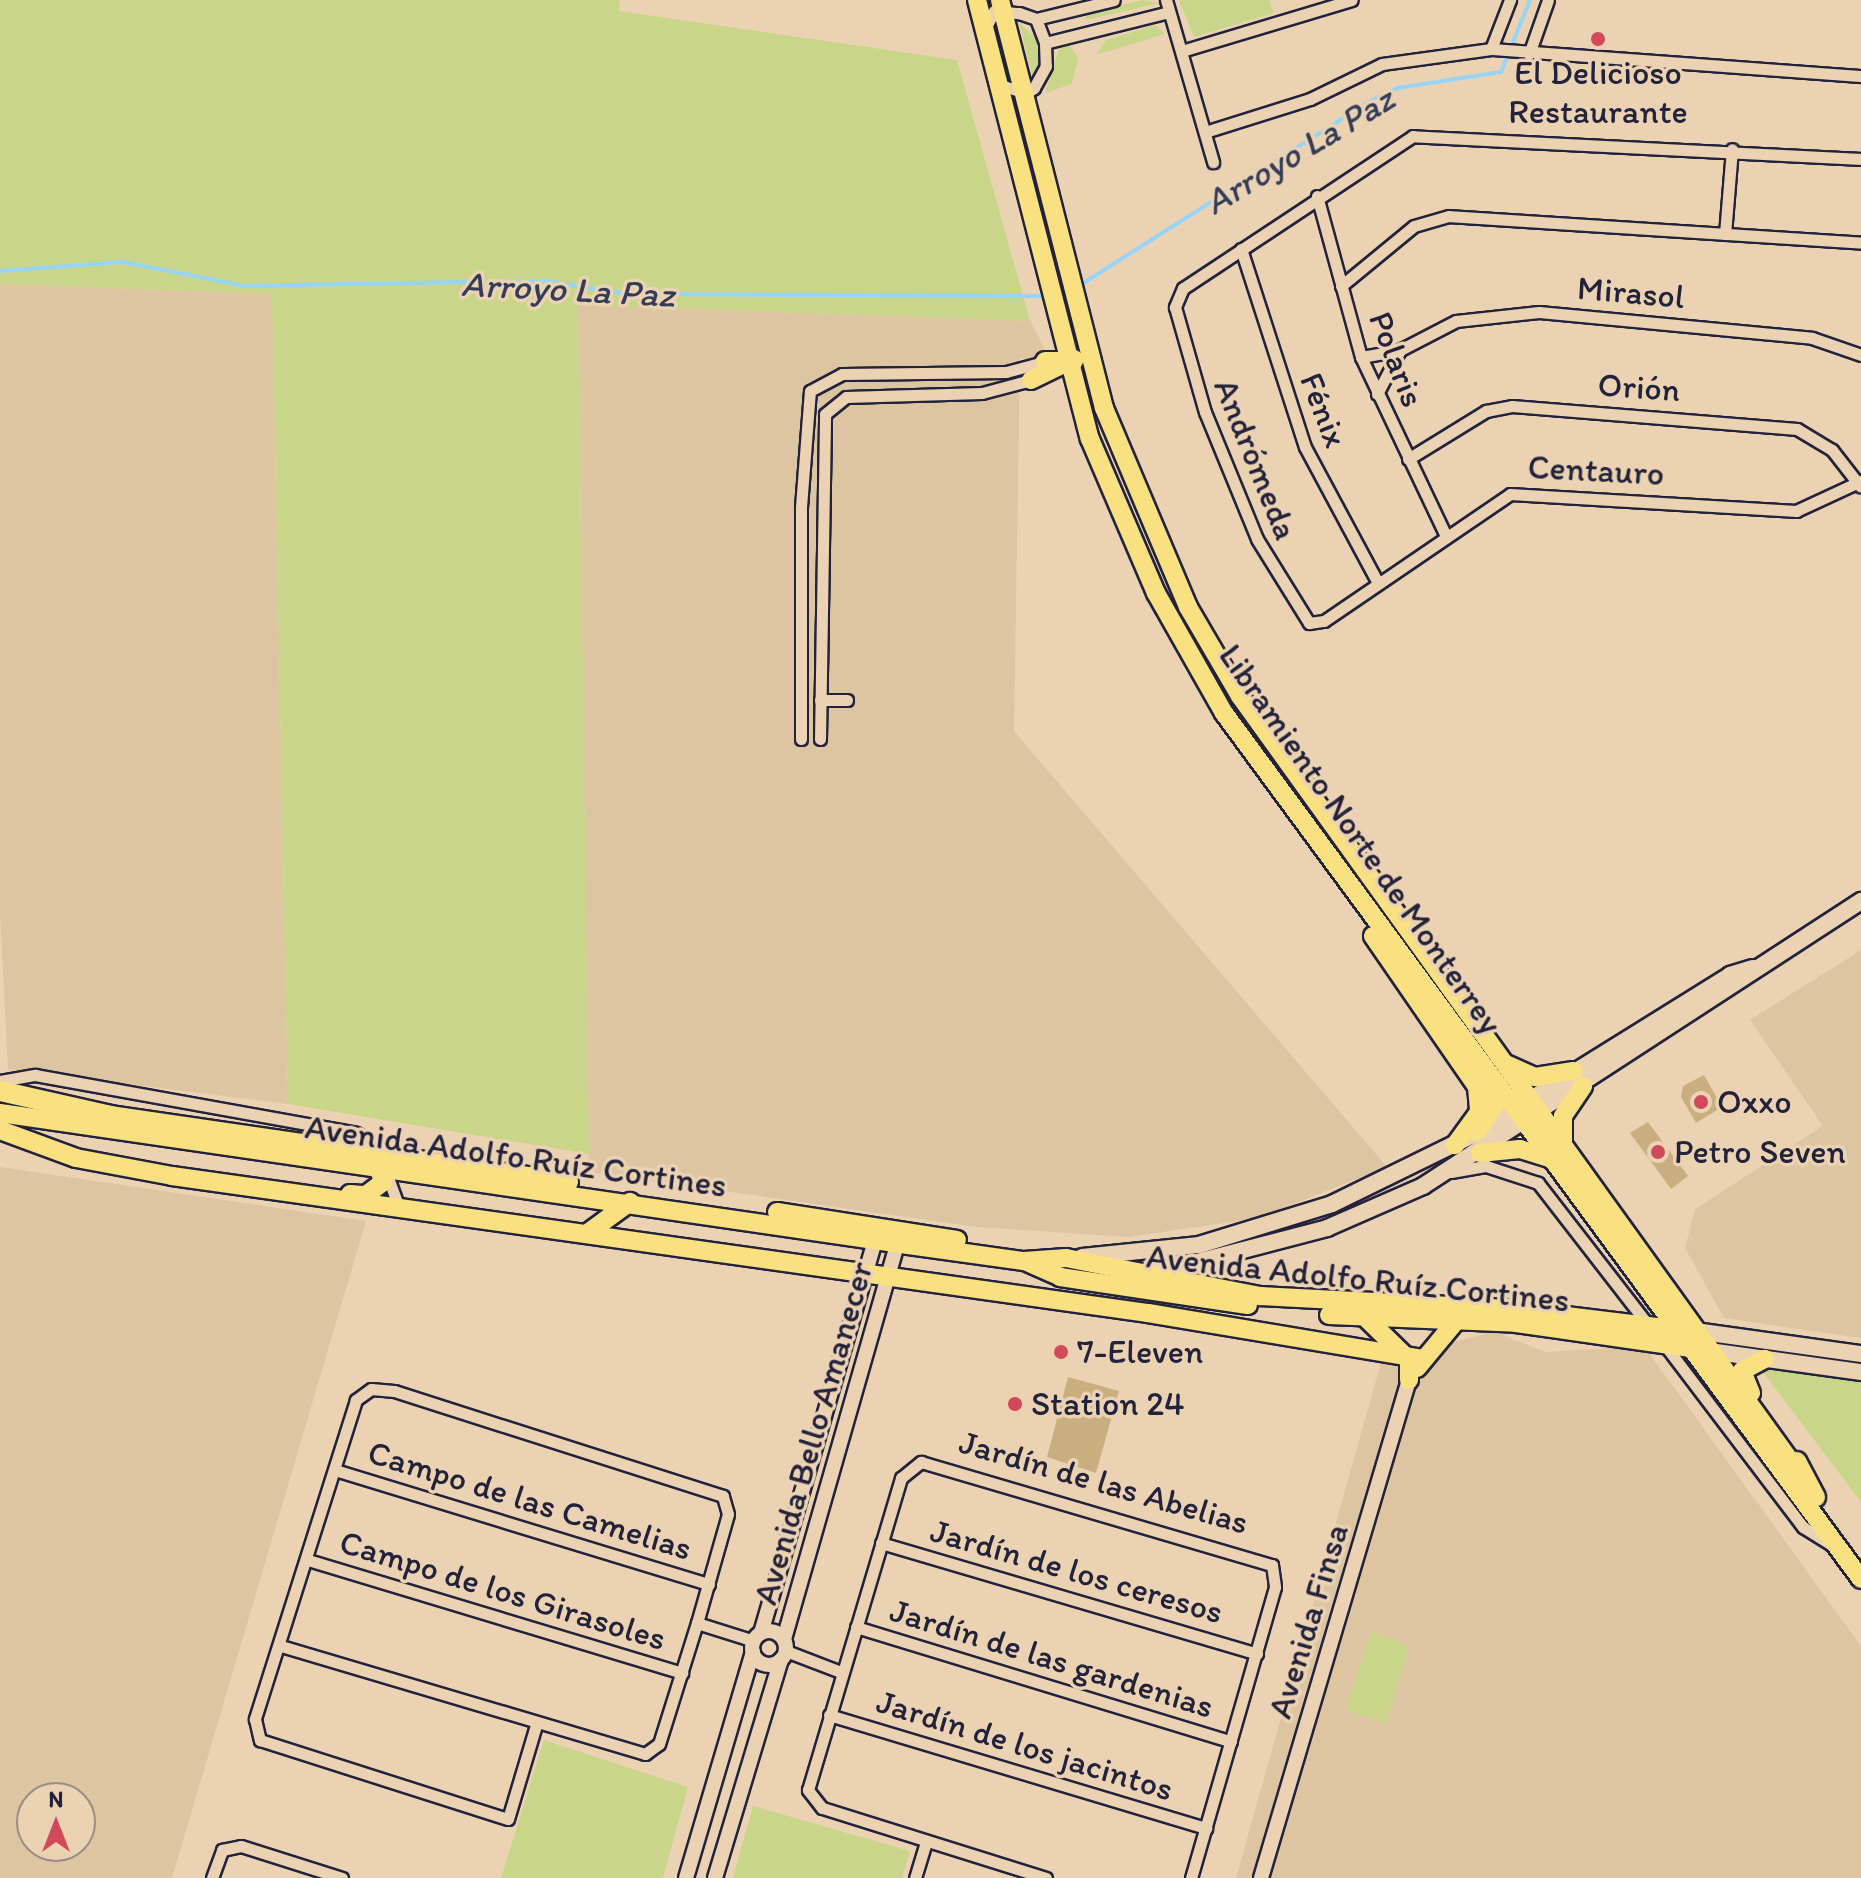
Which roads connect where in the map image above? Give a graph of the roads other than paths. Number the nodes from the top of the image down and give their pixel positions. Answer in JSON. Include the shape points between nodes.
{"nodes":[{"id":1,"x":977,"y":0,"type":"edge"},
{"id":2,"x":1114,"y":0,"type":"edge"},
{"id":3,"x":1352,"y":0,"type":"edge"},
{"id":4,"x":1510,"y":0,"type":"edge"},
{"id":5,"x":1548,"y":0,"type":"edge"},
{"id":6,"x":1001,"y":4,"type":"edge"},
{"id":7,"x":1168,"y":6,"type":"edge"},
{"id":8,"x":1073,"y":12,"type":"junction"},
{"id":9,"x":1036,"y":19,"type":"junction"},
{"id":10,"x":985,"y":32,"type":"junction"},
{"id":11,"x":1078,"y":34,"type":"junction"},
{"id":12,"x":1045,"y":43,"type":"junction"},
{"id":13,"x":1185,"y":50,"type":"junction"},
{"id":14,"x":1493,"y":50,"type":"junction"},
{"id":15,"x":1527,"y":53,"type":"junction"},
{"id":16,"x":1861,"y":76,"type":"edge"},
{"id":17,"x":999,"y":85,"type":"junction"},
{"id":18,"x":1024,"y":93,"type":"junction"},
{"id":19,"x":1205,"y":132,"type":"junction"},
{"id":20,"x":1732,"y":149,"type":"junction"},
{"id":21,"x":1861,"y":159,"type":"edge"},
{"id":22,"x":1213,"y":162,"type":"dead end"},
{"id":23,"x":1317,"y":196,"type":"junction"},
{"id":24,"x":1725,"y":234,"type":"junction"},
{"id":25,"x":1861,"y":243,"type":"edge"},
{"id":26,"x":1241,"y":249,"type":"junction"},
{"id":27,"x":1341,"y":286,"type":"junction"},
{"id":28,"x":1073,"y":294,"type":"junction"},
{"id":29,"x":1059,"y":328,"type":"junction"},
{"id":30,"x":1400,"y":350,"type":"junction"},
{"id":31,"x":1861,"y":355,"type":"edge"},
{"id":32,"x":1361,"y":357,"type":"junction"},
{"id":33,"x":1069,"y":361,"type":"junction"},
{"id":34,"x":1039,"y":368,"type":"junction"},
{"id":35,"x":1377,"y":394,"type":"junction"},
{"id":36,"x":1079,"y":403,"type":"junction"},
{"id":37,"x":1114,"y":438,"type":"junction"},
{"id":38,"x":1408,"y":459,"type":"junction"},
{"id":39,"x":1860,"y":484,"type":"edge"},
{"id":40,"x":1445,"y":534,"type":"junction"},
{"id":41,"x":1377,"y":581,"type":"junction"},
{"id":42,"x":1316,"y":624,"type":"joint"},
{"id":43,"x":820,"y":700,"type":"junction"},
{"id":44,"x":847,"y":700,"type":"dead end"},
{"id":45,"x":801,"y":739,"type":"dead end"},
{"id":46,"x":820,"y":739,"type":"dead end"},
{"id":47,"x":1342,"y":876,"type":"junction"},
{"id":48,"x":1861,"y":901,"type":"edge"},
{"id":49,"x":1496,"y":1068,"type":"junction"},
{"id":50,"x":1578,"y":1078,"type":"junction"},
{"id":51,"x":0,"y":1081,"type":"edge"},
{"id":52,"x":0,"y":1093,"type":"edge"},
{"id":53,"x":1530,"y":1106,"type":"junction"},
{"id":54,"x":0,"y":1113,"type":"edge"},
{"id":55,"x":111,"y":1116,"type":"joint"},
{"id":56,"x":1528,"y":1124,"type":"junction"},
{"id":57,"x":0,"y":1130,"type":"edge"},
{"id":58,"x":1477,"y":1144,"type":"junction"},
{"id":59,"x":1455,"y":1145,"type":"junction"},
{"id":60,"x":1557,"y":1153,"type":"junction"},
{"id":61,"x":382,"y":1164,"type":"junction"},
{"id":62,"x":1447,"y":1173,"type":"junction"},
{"id":63,"x":264,"y":1189,"type":"junction"},
{"id":64,"x":630,"y":1202,"type":"junction"},
{"id":65,"x":399,"y":1207,"type":"junction"},
{"id":66,"x":589,"y":1232,"type":"junction"},
{"id":67,"x":892,"y":1234,"type":"junction"},
{"id":68,"x":1066,"y":1258,"type":"junction"},
{"id":69,"x":1024,"y":1261,"type":"junction"},
{"id":70,"x":1151,"y":1274,"type":"junction"},
{"id":71,"x":864,"y":1275,"type":"junction"},
{"id":72,"x":890,"y":1279,"type":"junction"},
{"id":73,"x":1098,"y":1284,"type":"junction"},
{"id":74,"x":1195,"y":1297,"type":"junction"},
{"id":75,"x":1148,"y":1313,"type":"junction"},
{"id":76,"x":1365,"y":1317,"type":"junction"},
{"id":77,"x":1456,"y":1321,"type":"junction"},
{"id":78,"x":1649,"y":1325,"type":"junction"},
{"id":79,"x":1699,"y":1331,"type":"junction"},
{"id":80,"x":1669,"y":1337,"type":"junction"},
{"id":81,"x":1689,"y":1348,"type":"junction"},
{"id":82,"x":1713,"y":1351,"type":"junction"},
{"id":83,"x":1861,"y":1354,"type":"edge"},
{"id":84,"x":1765,"y":1359,"type":"junction"},
{"id":85,"x":1416,"y":1360,"type":"junction"},
{"id":86,"x":1861,"y":1372,"type":"edge"},
{"id":87,"x":1409,"y":1380,"type":"joint"},
{"id":88,"x":823,"y":1410,"type":"junction"},
{"id":89,"x":848,"y":1417,"type":"junction"},
{"id":90,"x":812,"y":1448,"type":"junction"},
{"id":91,"x":836,"y":1457,"type":"junction"},
{"id":92,"x":335,"y":1470,"type":"junction"},
{"id":93,"x":1816,"y":1497,"type":"junction"},
{"id":94,"x":881,"y":1543,"type":"junction"},
{"id":95,"x":1838,"y":1547,"type":"junction"},
{"id":96,"x":308,"y":1560,"type":"junction"},
{"id":97,"x":1861,"y":1560,"type":"edge"},
{"id":98,"x":1861,"y":1579,"type":"edge"},
{"id":99,"x":709,"y":1584,"type":"junction"},
{"id":100,"x":697,"y":1623,"type":"junction"},
{"id":101,"x":856,"y":1627,"type":"junction"},
{"id":102,"x":756,"y":1642,"type":"junction"},
{"id":103,"x":281,"y":1646,"type":"junction"},
{"id":104,"x":784,"y":1650,"type":"junction"},
{"id":105,"x":1257,"y":1654,"type":"junction"},
{"id":106,"x":841,"y":1672,"type":"junction"},
{"id":107,"x":682,"y":1673,"type":"junction"},
{"id":108,"x":829,"y":1715,"type":"junction"},
{"id":109,"x":536,"y":1725,"type":"junction"},
{"id":110,"x":1231,"y":1742,"type":"junction"},
{"id":111,"x":1206,"y":1828,"type":"junction"},
{"id":112,"x":926,"y":1842,"type":"junction"},
{"id":113,"x":212,"y":1878,"type":"edge"},
{"id":114,"x":342,"y":1878,"type":"edge"},
{"id":115,"x":686,"y":1878,"type":"edge"},
{"id":116,"x":715,"y":1878,"type":"edge"},
{"id":117,"x":915,"y":1878,"type":"edge"},
{"id":118,"x":1046,"y":1878,"type":"edge"},
{"id":119,"x":1191,"y":1878,"type":"edge"},
{"id":120,"x":1261,"y":1878,"type":"edge"}],
"edges":[{"from":1,"to":10,"type":"main road","name":"Libramiento Norte de Monterrey"},
{"from":2,"to":8,"type":"street"},
{"from":3,"to":13,"type":"street"},
{"from":4,"to":14,"type":"street"},
{"from":5,"to":15,"type":"street"},
{"from":6,"to":9,"type":"street"},
{"from":6,"to":10,"type":"street","via":[[987,19]]},
{"from":6,"to":18,"type":"main road"},
{"from":7,"to":11,"type":"street"},
{"from":7,"to":13,"type":"street"},
{"from":8,"to":9,"type":"street"},
{"from":8,"to":11,"type":"street"},
{"from":9,"to":12,"type":"street"},
{"from":10,"to":17,"type":"main road","name":"Libramiento Norte de Monterrey"},
{"from":11,"to":12,"type":"street"},
{"from":12,"to":18,"type":"street","via":[[1043,76]]},
{"from":13,"to":19,"type":"street"},
{"from":14,"to":15,"type":"street"},
{"from":14,"to":19,"type":"street","via":[[1382,64],[1310,99]]},
{"from":15,"to":16,"type":"street"},
{"from":17,"to":18,"type":"street"},
{"from":17,"to":29,"type":"main road","name":"Libramiento Norte de Monterrey"},
{"from":18,"to":28,"type":"main road"},
{"from":19,"to":22,"type":"street"},
{"from":20,"to":21,"type":"street"},
{"from":20,"to":23,"type":"street","via":[[1413,136]]},
{"from":20,"to":24,"type":"street"},
{"from":23,"to":26,"type":"street"},
{"from":23,"to":27,"type":"street","name":"Polaris"},
{"from":24,"to":25,"type":"street"},
{"from":24,"to":27,"type":"street","via":[[1449,216],[1414,226]]},
{"from":26,"to":41,"type":"street","name":"Fénix","via":[[1305,447]]},
{"from":26,"to":42,"type":"street","name":"Andrómeda","via":[[1177,297],[1183,345],[1257,539],[1297,614]]},
{"from":27,"to":32,"type":"street","name":"Polaris"},
{"from":28,"to":33,"type":"main road"},
{"from":28,"to":37,"type":"main road"},
{"from":29,"to":33,"type":"main road","name":"Libramiento Norte de Monterrey"},
{"from":29,"to":34,"type":"main road"},
{"from":30,"to":31,"type":"street","name":"Mirasol","via":[[1456,321],[1539,312],[1812,338]]},
{"from":30,"to":32,"type":"street","name":"Mirasol"},
{"from":30,"to":35,"type":"street"},
{"from":32,"to":35,"type":"street","name":"Polaris"},
{"from":33,"to":34,"type":"main road"},
{"from":33,"to":36,"type":"main road","name":"Libramiento Norte de Monterrey"},
{"from":33,"to":37,"type":"main road","via":[[1099,427]]},
{"from":34,"to":36,"type":"main road"},
{"from":34,"to":43,"type":"street","via":[[982,393],[846,397],[825,414]]},
{"from":34,"to":45,"type":"street","via":[[842,374],[810,391],[801,507]]},
{"from":35,"to":38,"type":"street","name":"Polaris"},
{"from":36,"to":47,"type":"main road","name":"Libramiento Norte de Monterrey","via":[[1156,593],[1224,713]]},
{"from":37,"to":49,"type":"main road","via":[[1188,607],[1240,696]]},
{"from":38,"to":39,"type":"street","name":"Orión","via":[[1486,411],[1512,406],[1797,429],[1832,450]]},
{"from":38,"to":40,"type":"street","name":"Polaris"},
{"from":39,"to":40,"type":"street","name":"Centauro","via":[[1796,511],[1520,491]]},
{"from":40,"to":41,"type":"street","name":"Centauro"},
{"from":41,"to":42,"type":"street","name":"Centauro"},
{"from":43,"to":44,"type":"street"},
{"from":43,"to":46,"type":"street"},
{"from":47,"to":49,"type":"main road","name":"Libramiento Norte de Monterrey"},
{"from":47,"to":59,"type":"main road","via":[[1394,971],[1477,1087],[1479,1112]]},
{"from":48,"to":50,"type":"main road"},
{"from":49,"to":50,"type":"main road","via":[[1535,1077]]},
{"from":49,"to":53,"type":"main road","name":"Libramiento Norte de Monterrey"},
{"from":49,"to":58,"type":"main road","via":[[1496,1099]]},
{"from":50,"to":53,"type":"main road"},
{"from":50,"to":60,"type":"main road","via":[[1563,1116]]},
{"from":51,"to":61,"type":"street","via":[[35,1075],[356,1133],[369,1137]]},
{"from":52,"to":55,"type":"highway"},
{"from":53,"to":56,"type":"main road","name":"Libramiento Norte de Monterrey"},
{"from":53,"to":58,"type":"main road"},
{"from":53,"to":60,"type":"main road"},
{"from":54,"to":61,"type":"main road","name":"Avenida Adolfo Ruíz Cortines"},
{"from":55,"to":61,"type":"main road","via":[[336,1147]]},
{"from":56,"to":58,"type":"main road"},
{"from":56,"to":60,"type":"main road","name":"Libramiento Norte de Monterrey"},
{"from":57,"to":63,"type":"main road","via":[[110,1166]]},
{"from":58,"to":59,"type":"main road"},
{"from":58,"to":60,"type":"main road"},
{"from":58,"to":62,"type":"main road"},
{"from":59,"to":68,"type":"main road","via":[[1332,1204],[1265,1227],[1199,1245]]},
{"from":60,"to":79,"type":"main road"},
{"from":60,"to":80,"type":"main road","name":"Libramiento Norte de Monterrey"},
{"from":61,"to":63,"type":"main road","via":[[383,1182],[366,1195]]},
{"from":61,"to":64,"type":"main road","name":"Avenida Adolfo Ruíz Cortines"},
{"from":61,"to":65,"type":"street"},
{"from":61,"to":67,"type":"main road"},
{"from":62,"to":70,"type":"main road","via":[[1327,1228]]},
{"from":62,"to":78,"type":"street","via":[[1486,1166],[1538,1183]]},
{"from":63,"to":65,"type":"main road"},
{"from":64,"to":66,"type":"main road"},
{"from":64,"to":67,"type":"main road","name":"Avenida Adolfo Ruíz Cortines"},
{"from":65,"to":66,"type":"main road"},
{"from":66,"to":71,"type":"main road"},
{"from":67,"to":68,"type":"main road"},
{"from":67,"to":69,"type":"main road","name":"Avenida Adolfo Ruíz Cortines"},
{"from":67,"to":71,"type":"street","name":"Avenida Bello Amanecer"},
{"from":67,"to":72,"type":"street","name":"Avenida Bello Amanecer"},
{"from":68,"to":69,"type":"main road","name":"Avenida Adolfo Ruíz Cortines"},
{"from":68,"to":70,"type":"main road","name":"Avenida Adolfo Ruíz Cortines"},
{"from":69,"to":73,"type":"main road","name":"Avenida Adolfo Ruíz Cortines"},
{"from":70,"to":73,"type":"main road"},
{"from":70,"to":78,"type":"main road","name":"Avenida Adolfo Ruíz Cortines","via":[[1314,1302],[1508,1309]]},
{"from":71,"to":72,"type":"main road"},
{"from":71,"to":88,"type":"street","name":"Avenida Bello Amanecer"},
{"from":72,"to":75,"type":"main road"},
{"from":72,"to":89,"type":"street","name":"Avenida Bello Amanecer"},
{"from":73,"to":74,"type":"main road","name":"Avenida Adolfo Ruíz Cortines"},
{"from":74,"to":75,"type":"main road"},
{"from":74,"to":76,"type":"main road","name":"Avenida Adolfo Ruíz Cortines"},
{"from":75,"to":85,"type":"main road","via":[[1349,1343]]},
{"from":76,"to":77,"type":"main road","name":"Avenida Adolfo Ruíz Cortines"},
{"from":76,"to":85,"type":"main road"},
{"from":77,"to":80,"type":"main road","name":"Avenida Adolfo Ruíz Cortines"},
{"from":77,"to":85,"type":"main road"},
{"from":78,"to":80,"type":"main road","name":"Avenida Adolfo Ruíz Cortines"},
{"from":79,"to":80,"type":"main road"},
{"from":79,"to":82,"type":"main road"},
{"from":79,"to":83,"type":"main road"},
{"from":80,"to":81,"type":"main road","name":"Avenida Adolfo Ruíz Cortines"},
{"from":80,"to":95,"type":"street","via":[[1803,1527]]},
{"from":81,"to":82,"type":"main road"},
{"from":81,"to":95,"type":"main road"},
{"from":82,"to":84,"type":"main road"},
{"from":82,"to":93,"type":"main road"},
{"from":84,"to":86,"type":"main road"},
{"from":84,"to":93,"type":"main road","via":[[1745,1365],[1745,1384]]},
{"from":85,"to":87,"type":"main road"},
{"from":87,"to":120,"type":"street","name":"Avenida Finsa"},
{"from":88,"to":89,"type":"street"},
{"from":88,"to":90,"type":"street","name":"Avenida Bello Amanecer"},
{"from":89,"to":91,"type":"street","name":"Avenida Bello Amanecer"},
{"from":90,"to":91,"type":"street"},
{"from":90,"to":102,"type":"street","name":"Avenida Bello Amanecer"},
{"from":91,"to":104,"type":"street","name":"Avenida Bello Amanecer"},
{"from":92,"to":96,"type":"street"},
{"from":92,"to":99,"type":"street","name":"Campo de las Camelias"},
{"from":92,"to":99,"type":"street","via":[[356,1400],[371,1389],[727,1502]]},
{"from":93,"to":97,"type":"main road"},
{"from":94,"to":101,"type":"street"},
{"from":94,"to":105,"type":"street","name":"Jardín de los ceresos"},
{"from":94,"to":105,"type":"street","name":"Jardín de las Abelias","via":[[908,1467],[938,1462],[1262,1558],[1276,1575]]},
{"from":95,"to":98,"type":"main road"},
{"from":96,"to":103,"type":"street"},
{"from":96,"to":107,"type":"street","name":"Campo de los Girasoles"},
{"from":99,"to":100,"type":"street"},
{"from":100,"to":102,"type":"street"},
{"from":100,"to":107,"type":"street"},
{"from":101,"to":106,"type":"street"},
{"from":101,"to":110,"type":"street","name":"Jardín de las gardenias"},
{"from":102,"to":104,"type":"street"},
{"from":102,"to":104,"type":"street","via":[[768,1665]]},
{"from":102,"to":115,"type":"street","name":"Avenida Bello Amanecer"},
{"from":103,"to":109,"type":"street"},
{"from":103,"to":109,"type":"street","via":[[255,1719],[260,1740],[508,1819]]},
{"from":104,"to":106,"type":"street"},
{"from":104,"to":116,"type":"street","name":"Avenida Bello Amanecer"},
{"from":105,"to":110,"type":"street"},
{"from":106,"to":108,"type":"street"},
{"from":107,"to":109,"type":"street","via":[[653,1751],[634,1754]]},
{"from":108,"to":111,"type":"street","name":"Jardín de los jacintos"},
{"from":108,"to":112,"type":"street","via":[[809,1778],[812,1801]]},
{"from":110,"to":111,"type":"street"},
{"from":111,"to":119,"type":"street"},
{"from":112,"to":117,"type":"street"},
{"from":112,"to":118,"type":"street"},
{"from":113,"to":114,"type":"street","via":[[229,1847]]}]}
